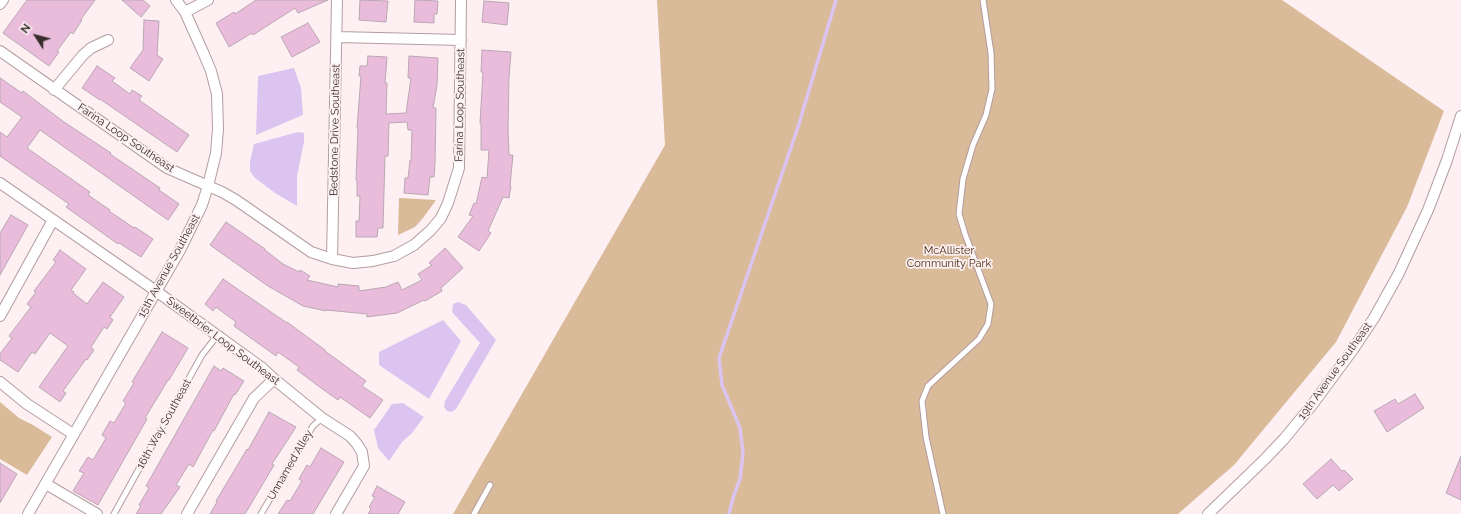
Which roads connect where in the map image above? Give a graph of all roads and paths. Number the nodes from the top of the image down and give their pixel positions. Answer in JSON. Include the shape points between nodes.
{"nodes":[{"id":1,"x":3,"y":0,"type":"edge"},
{"id":2,"x":176,"y":0,"type":"edge"},
{"id":3,"x":208,"y":0,"type":"edge"},
{"id":4,"x":337,"y":0,"type":"edge"},
{"id":5,"x":461,"y":0,"type":"edge"},
{"id":6,"x":983,"y":0,"type":"edge"},
{"id":7,"x":0,"y":4,"type":"edge"},
{"id":8,"x":185,"y":12,"type":"junction"},
{"id":9,"x":337,"y":37,"type":"junction"},
{"id":10,"x":108,"y":40,"type":"dead end"},
{"id":11,"x":461,"y":40,"type":"junction"},
{"id":12,"x":0,"y":51,"type":"edge"},
{"id":13,"x":54,"y":90,"type":"junction"},
{"id":14,"x":1461,"y":116,"type":"edge"},
{"id":15,"x":0,"y":183,"type":"edge"},
{"id":16,"x":208,"y":186,"type":"junction"},
{"id":17,"x":53,"y":220,"type":"junction"},
{"id":18,"x":332,"y":259,"type":"junction"},
{"id":19,"x":156,"y":291,"type":"junction"},
{"id":20,"x":0,"y":316,"type":"edge"},
{"id":21,"x":217,"y":336,"type":"junction"},
{"id":22,"x":274,"y":379,"type":"junction"},
{"id":23,"x":0,"y":382,"type":"edge"},
{"id":24,"x":322,"y":418,"type":"junction"},
{"id":25,"x":73,"y":434,"type":"junction"},
{"id":26,"x":46,"y":484,"type":"junction"},
{"id":27,"x":490,"y":485,"type":"dead end"},
{"id":28,"x":28,"y":514,"type":"edge"},
{"id":29,"x":97,"y":514,"type":"edge"},
{"id":30,"x":114,"y":514,"type":"edge"},
{"id":31,"x":187,"y":514,"type":"edge"},
{"id":32,"x":261,"y":514,"type":"edge"},
{"id":33,"x":336,"y":514,"type":"edge"},
{"id":34,"x":474,"y":514,"type":"edge"},
{"id":35,"x":943,"y":514,"type":"edge"},
{"id":36,"x":1208,"y":514,"type":"edge"}],
"edges":[{"from":1,"to":7,"type":"street"},
{"from":2,"to":8,"type":"street","name":"15th Avenue Southeast"},
{"from":3,"to":8,"type":"street"},
{"from":4,"to":9,"type":"street","name":"Bedstone Drive Southeast"},
{"from":5,"to":11,"type":"street","name":"Farina Loop Southeast"},
{"from":6,"to":35,"type":"lane","via":[[991,53],[992,89],[986,115],[973,145],[963,180],[959,214],[991,304],[988,324],[979,339],[928,386],[922,401],[926,437]]},
{"from":8,"to":16,"type":"street","name":"15th Avenue Southeast","via":[[211,71],[217,94],[217,147]]},
{"from":9,"to":11,"type":"street"},
{"from":9,"to":18,"type":"street","name":"Bedstone Drive Southeast"},
{"from":10,"to":13,"type":"street","via":[[83,55]]},
{"from":11,"to":18,"type":"street","name":"Farina Loop Southeast","via":[[459,168],[441,218],[414,245],[394,256],[353,263]]},
{"from":12,"to":13,"type":"street","name":"Farina Loop Southeast"},
{"from":13,"to":16,"type":"street","name":"Farina Loop Southeast","via":[[167,168]]},
{"from":14,"to":36,"type":"street","name":"19th Avenue Southeast","via":[[1428,210],[1398,275],[1374,318],[1348,357],[1284,439]]},
{"from":15,"to":17,"type":"street","name":"Sweetbrier Loop Southeast"},
{"from":16,"to":18,"type":"street","name":"Farina Loop Southeast","via":[[236,200],[311,252]]},
{"from":16,"to":19,"type":"street","name":"15th Avenue Southeast","via":[[202,205],[180,250]]},
{"from":17,"to":19,"type":"street","name":"Sweetbrier Loop Southeast"},
{"from":17,"to":20,"type":"street"},
{"from":19,"to":21,"type":"street","name":"Sweetbrier Loop Southeast"},
{"from":19,"to":25,"type":"street","name":"15th Avenue Southeast"},
{"from":21,"to":22,"type":"street","name":"Sweetbrier Loop Southeast","via":[[261,366]]},
{"from":21,"to":30,"type":"lane","name":"16th Way Southeast","via":[[202,355]]},
{"from":22,"to":24,"type":"street","name":"Sweetbrier Loop Southeast"},
{"from":22,"to":31,"type":"street","via":[[254,398]]},
{"from":23,"to":25,"type":"street","via":[[27,404]]},
{"from":24,"to":32,"type":"lane","name":"Unnamed Alley","via":[[312,426]]},
{"from":24,"to":33,"type":"street","name":"Sweetbrier Loop Southeast","via":[[350,436],[364,459],[364,466]]},
{"from":25,"to":26,"type":"street","name":"15th Avenue Southeast"},
{"from":26,"to":28,"type":"street","name":"15th Avenue Southeast"},
{"from":26,"to":29,"type":"street"},
{"from":27,"to":34,"type":"lane"}]}
